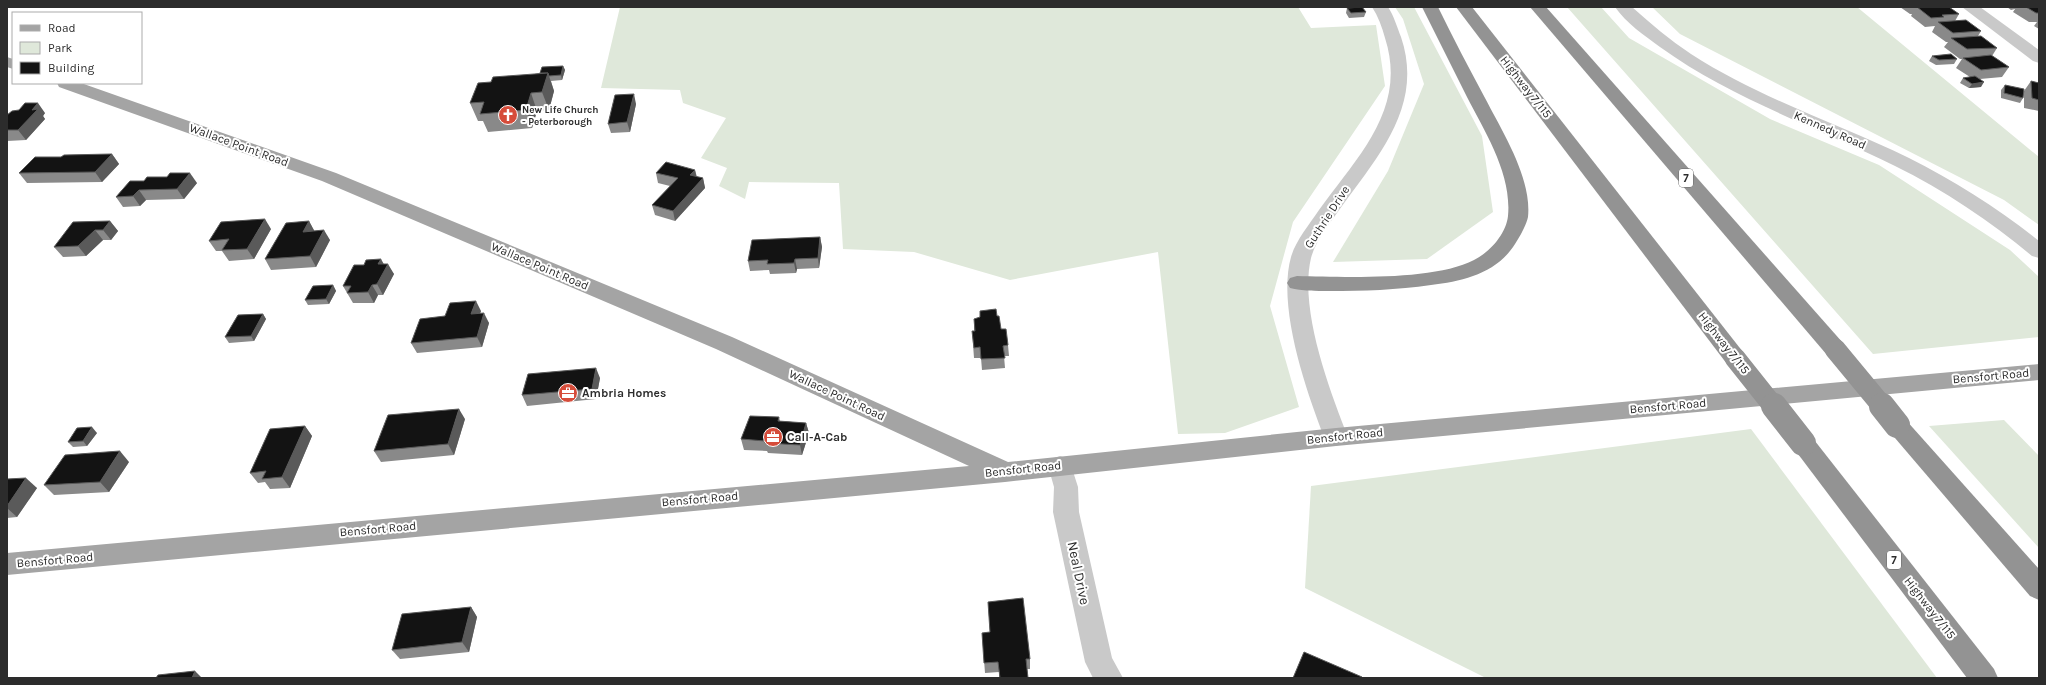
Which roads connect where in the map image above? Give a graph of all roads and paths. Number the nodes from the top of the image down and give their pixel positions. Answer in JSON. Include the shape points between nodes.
{"nodes":[{"id":1,"x":1380,"y":7,"type":"edge"},
{"id":2,"x":1430,"y":7,"type":"edge"},
{"id":3,"x":1464,"y":7,"type":"edge"},
{"id":4,"x":1538,"y":7,"type":"edge"},
{"id":5,"x":1623,"y":7,"type":"edge"},
{"id":6,"x":1970,"y":7,"type":"edge"},
{"id":7,"x":2039,"y":58,"type":"edge"},
{"id":8,"x":68,"y":84,"type":"edge"},
{"id":9,"x":2039,"y":252,"type":"edge"},
{"id":10,"x":1297,"y":284,"type":"junction"},
{"id":11,"x":2039,"y":372,"type":"edge"},
{"id":12,"x":1336,"y":437,"type":"junction"},
{"id":13,"x":1060,"y":466,"type":"junction"},
{"id":14,"x":1005,"y":472,"type":"junction"},
{"id":15,"x":7,"y":564,"type":"edge"},
{"id":16,"x":2039,"y":588,"type":"edge"},
{"id":17,"x":1109,"y":678,"type":"edge"},
{"id":18,"x":1984,"y":678,"type":"edge"}],
"edges":[{"from":1,"to":10,"type":"street","name":"Guthrie Drive","via":[[1399,59],[1400,88],[1395,109],[1382,135],[1314,232],[1301,257]]},
{"from":2,"to":10,"type":"highway","via":[[1509,165],[1517,197],[1518,217],[1512,232],[1499,253],[1481,265],[1453,275],[1397,281]]},
{"from":3,"to":18,"type":"highway","name":"Highway 7/115","number":"7","bridge":true},
{"from":4,"to":16,"type":"highway","number":"7","bridge":true},
{"from":5,"to":9,"type":"street","name":"Kennedy Road","via":[[1652,34],[1696,64],[1739,88],[1902,162],[1994,218]]},
{"from":6,"to":7,"type":"street"},
{"from":8,"to":14,"type":"main road","name":"Wallace Point Road","via":[[329,177],[724,343]]},
{"from":10,"to":12,"type":"street","name":"Guthrie Drive","via":[[1303,331],[1324,410]]},
{"from":11,"to":12,"type":"main road","name":"Bensfort Road"},
{"from":12,"to":13,"type":"main road","name":"Bensfort Road"},
{"from":13,"to":14,"type":"main road","name":"Bensfort Road"},
{"from":13,"to":17,"type":"street","name":"Neal Drive","via":[[1066,487],[1066,512],[1099,662]]},
{"from":14,"to":15,"type":"main road","name":"Bensfort Road"}]}
